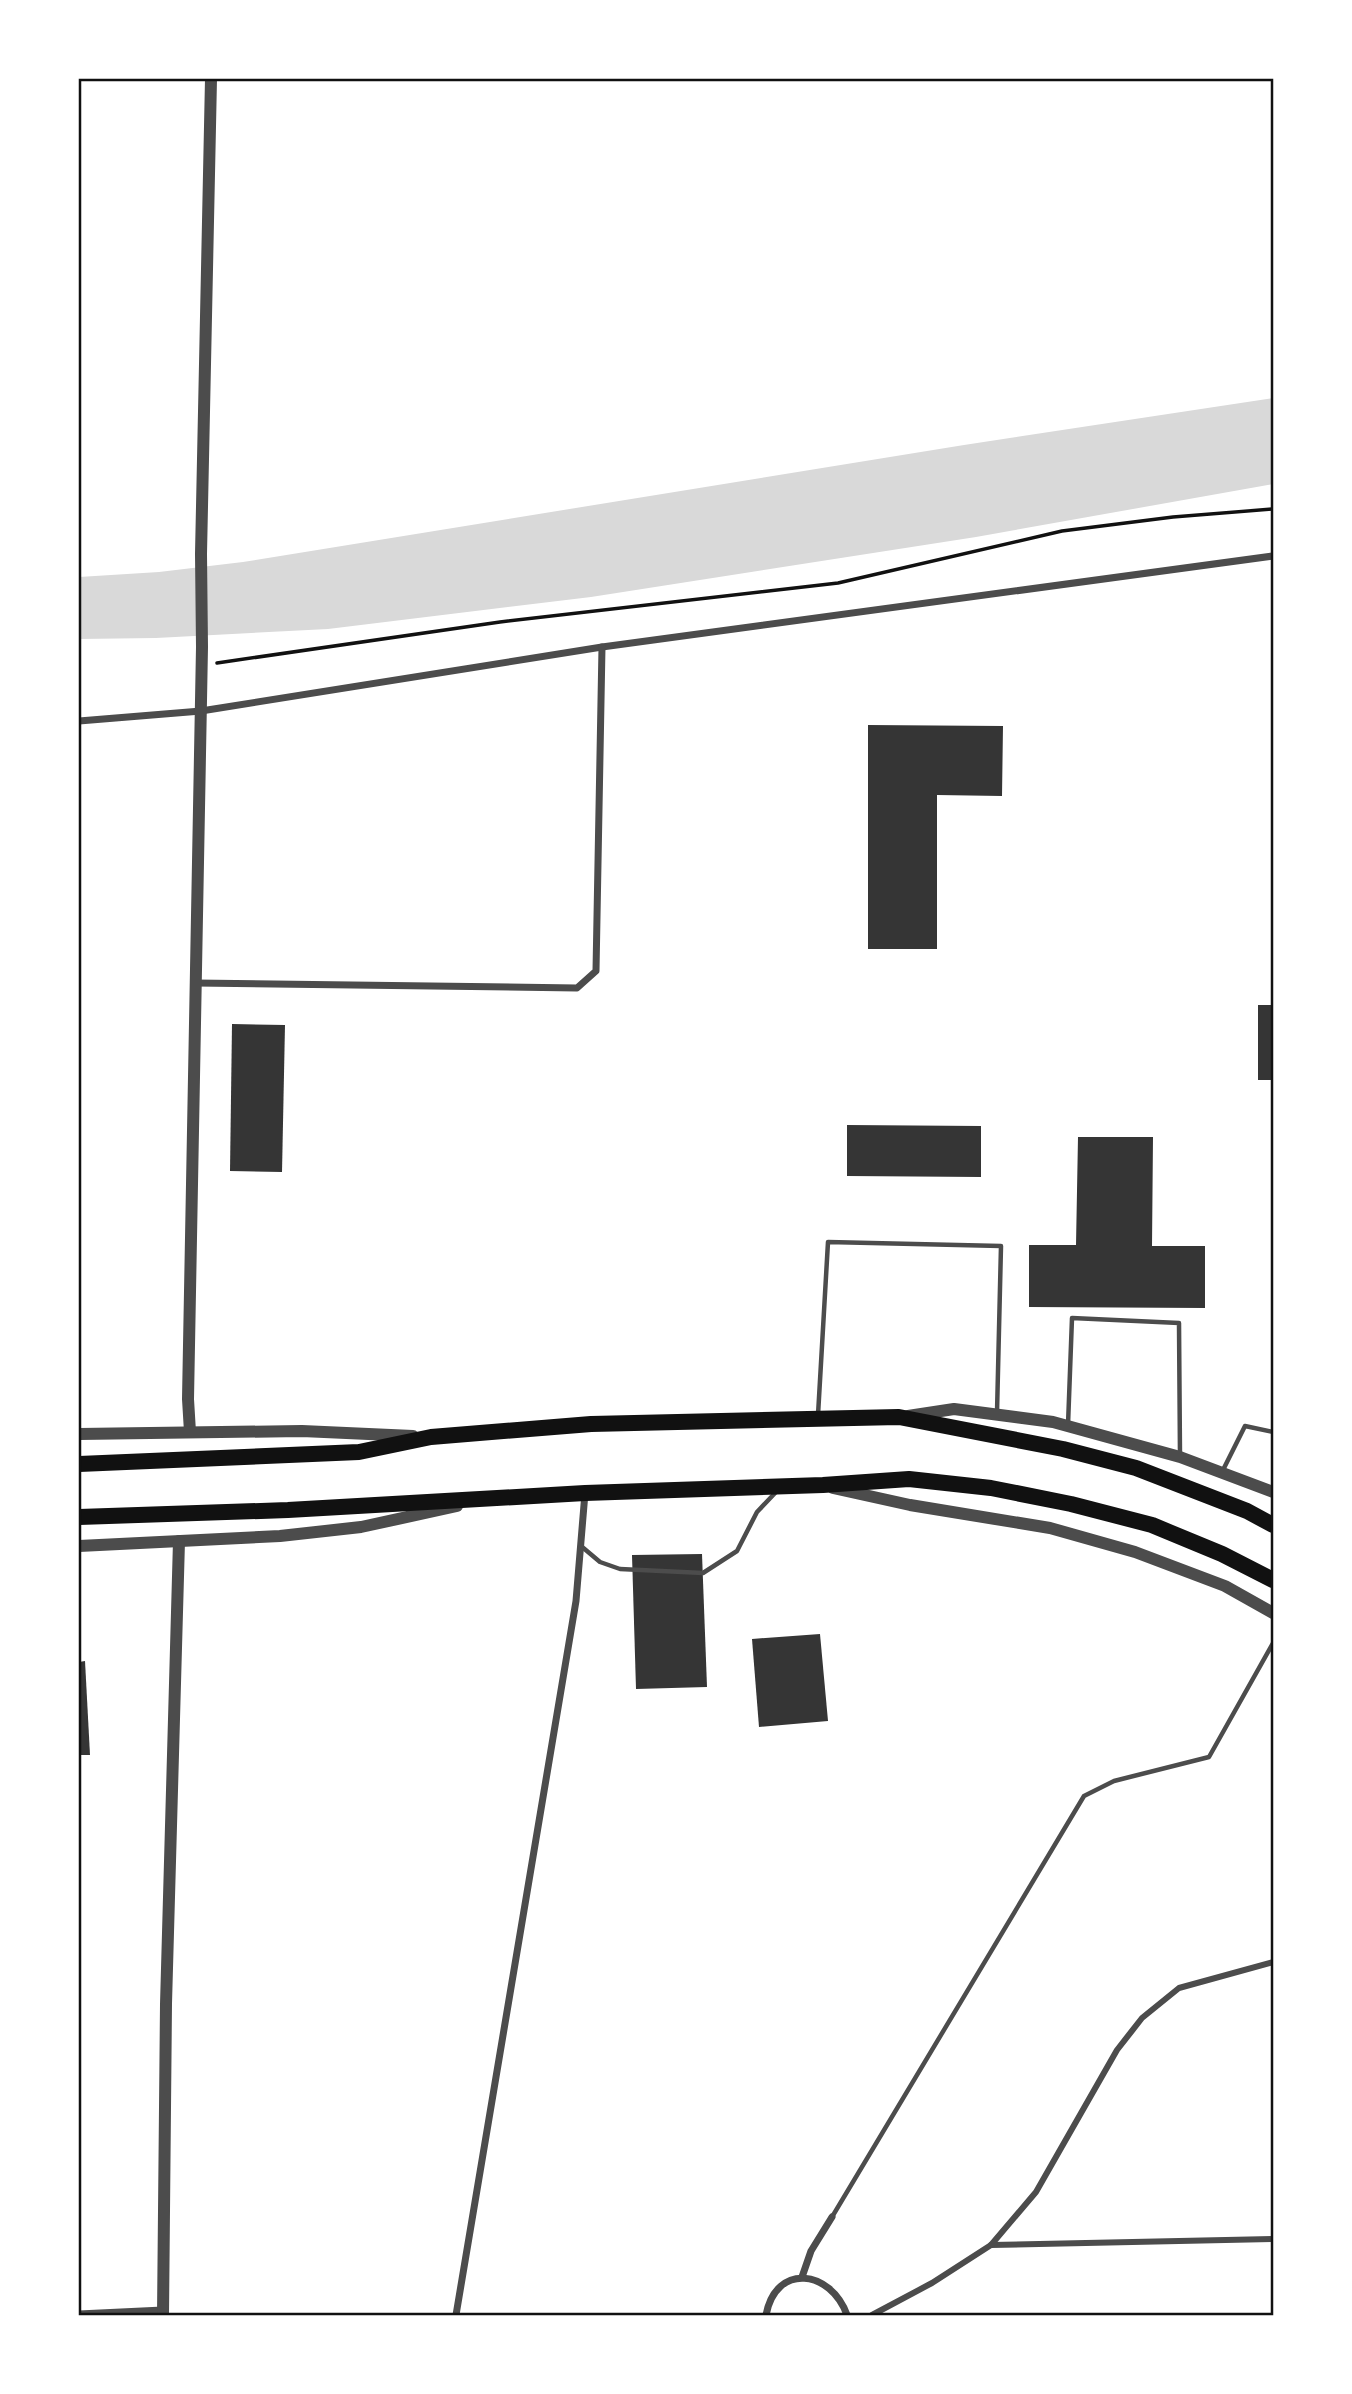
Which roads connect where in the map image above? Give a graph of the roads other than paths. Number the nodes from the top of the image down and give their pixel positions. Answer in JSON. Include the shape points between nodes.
{"nodes":[{"id":1,"x":211,"y":79,"type":"edge"},
{"id":2,"x":1273,"y":556,"type":"edge"},
{"id":3,"x":603,"y":647,"type":"junction"},
{"id":4,"x":201,"y":711,"type":"junction"},
{"id":5,"x":79,"y":722,"type":"edge"},
{"id":6,"x":195,"y":983,"type":"junction"},
{"id":7,"x":997,"y":1414,"type":"junction"},
{"id":8,"x":899,"y":1417,"type":"junction"},
{"id":9,"x":818,"y":1419,"type":"junction"},
{"id":10,"x":1068,"y":1426,"type":"junction"},
{"id":11,"x":1273,"y":1432,"type":"edge"},
{"id":12,"x":190,"y":1433,"type":"junction"},
{"id":13,"x":79,"y":1434,"type":"edge"},
{"id":14,"x":431,"y":1437,"type":"junction"},
{"id":15,"x":1180,"y":1457,"type":"junction"},
{"id":16,"x":79,"y":1464,"type":"edge"},
{"id":17,"x":1222,"y":1473,"type":"junction"},
{"id":18,"x":823,"y":1485,"type":"junction"},
{"id":19,"x":780,"y":1487,"type":"junction"},
{"id":20,"x":1273,"y":1492,"type":"edge"},
{"id":21,"x":585,"y":1493,"type":"junction"},
{"id":22,"x":489,"y":1499,"type":"junction"},
{"id":23,"x":79,"y":1517,"type":"edge"},
{"id":24,"x":1273,"y":1525,"type":"edge"},
{"id":25,"x":179,"y":1541,"type":"junction"},
{"id":26,"x":79,"y":1546,"type":"edge"},
{"id":27,"x":581,"y":1546,"type":"junction"},
{"id":28,"x":1273,"y":1580,"type":"edge"},
{"id":29,"x":1273,"y":1613,"type":"edge"},
{"id":30,"x":1273,"y":1643,"type":"edge"},
{"id":31,"x":1273,"y":1962,"type":"edge"},
{"id":32,"x":832,"y":2217,"type":"joint"},
{"id":33,"x":1273,"y":2239,"type":"edge"},
{"id":34,"x":990,"y":2245,"type":"junction"},
{"id":35,"x":802,"y":2277,"type":"junction"},
{"id":36,"x":163,"y":2313,"type":"edge"},
{"id":37,"x":79,"y":2314,"type":"edge"},
{"id":38,"x":456,"y":2315,"type":"edge"},
{"id":39,"x":766,"y":2315,"type":"edge"},
{"id":40,"x":847,"y":2315,"type":"edge"},
{"id":41,"x":872,"y":2315,"type":"edge"}],
"edges":[{"from":1,"to":4,"type":"street"},
{"from":2,"to":3,"type":"street"},
{"from":3,"to":4,"type":"street"},
{"from":3,"to":6,"type":"street","via":[[596,971],[578,988]]},
{"from":4,"to":5,"type":"street"},
{"from":4,"to":6,"type":"street"},
{"from":6,"to":12,"type":"street"},
{"from":7,"to":8,"type":"street","via":[[954,1409]]},
{"from":7,"to":9,"type":"lane","via":[[1001,1246],[828,1242]]},
{"from":7,"to":10,"type":"street"},
{"from":8,"to":9,"type":"main road"},
{"from":8,"to":24,"type":"main road","via":[[1136,1468]]},
{"from":9,"to":14,"type":"main road","via":[[591,1424]]},
{"from":10,"to":15,"type":"street"},
{"from":10,"to":15,"type":"lane","via":[[1072,1318],[1179,1323]]},
{"from":11,"to":17,"type":"lane","via":[[1245,1426]]},
{"from":12,"to":13,"type":"street"},
{"from":12,"to":14,"type":"street","via":[[302,1431]]},
{"from":14,"to":16,"type":"main road","via":[[359,1452]]},
{"from":15,"to":17,"type":"street"},
{"from":17,"to":20,"type":"street"},
{"from":18,"to":19,"type":"main road"},
{"from":18,"to":28,"type":"main road","via":[[909,1479],[992,1488],[1071,1504],[1153,1525]]},
{"from":18,"to":29,"type":"street","via":[[1062,1531],[1225,1586]]},
{"from":19,"to":21,"type":"main road"},
{"from":19,"to":27,"type":"lane","via":[[757,1512],[737,1550],[703,1573],[620,1569],[600,1562]]},
{"from":21,"to":22,"type":"main road"},
{"from":21,"to":27,"type":"street"},
{"from":22,"to":23,"type":"main road"},
{"from":22,"to":25,"type":"street","via":[[360,1528]]},
{"from":25,"to":26,"type":"street"},
{"from":25,"to":36,"type":"street"},
{"from":27,"to":38,"type":"street","via":[[576,1601]]},
{"from":30,"to":32,"type":"lane","via":[[1209,1757],[1114,1781],[1084,1796]]},
{"from":31,"to":34,"type":"street","via":[[1179,1988],[1142,2018],[1117,2050],[1036,2192]]},
{"from":32,"to":35,"type":"street","via":[[811,2251]]},
{"from":33,"to":34,"type":"street"},
{"from":34,"to":41,"type":"street"},
{"from":35,"to":39,"type":"street","via":[[780,2288]]},
{"from":35,"to":40,"type":"street","via":[[826,2285]]},
{"from":36,"to":37,"type":"street"}]}
